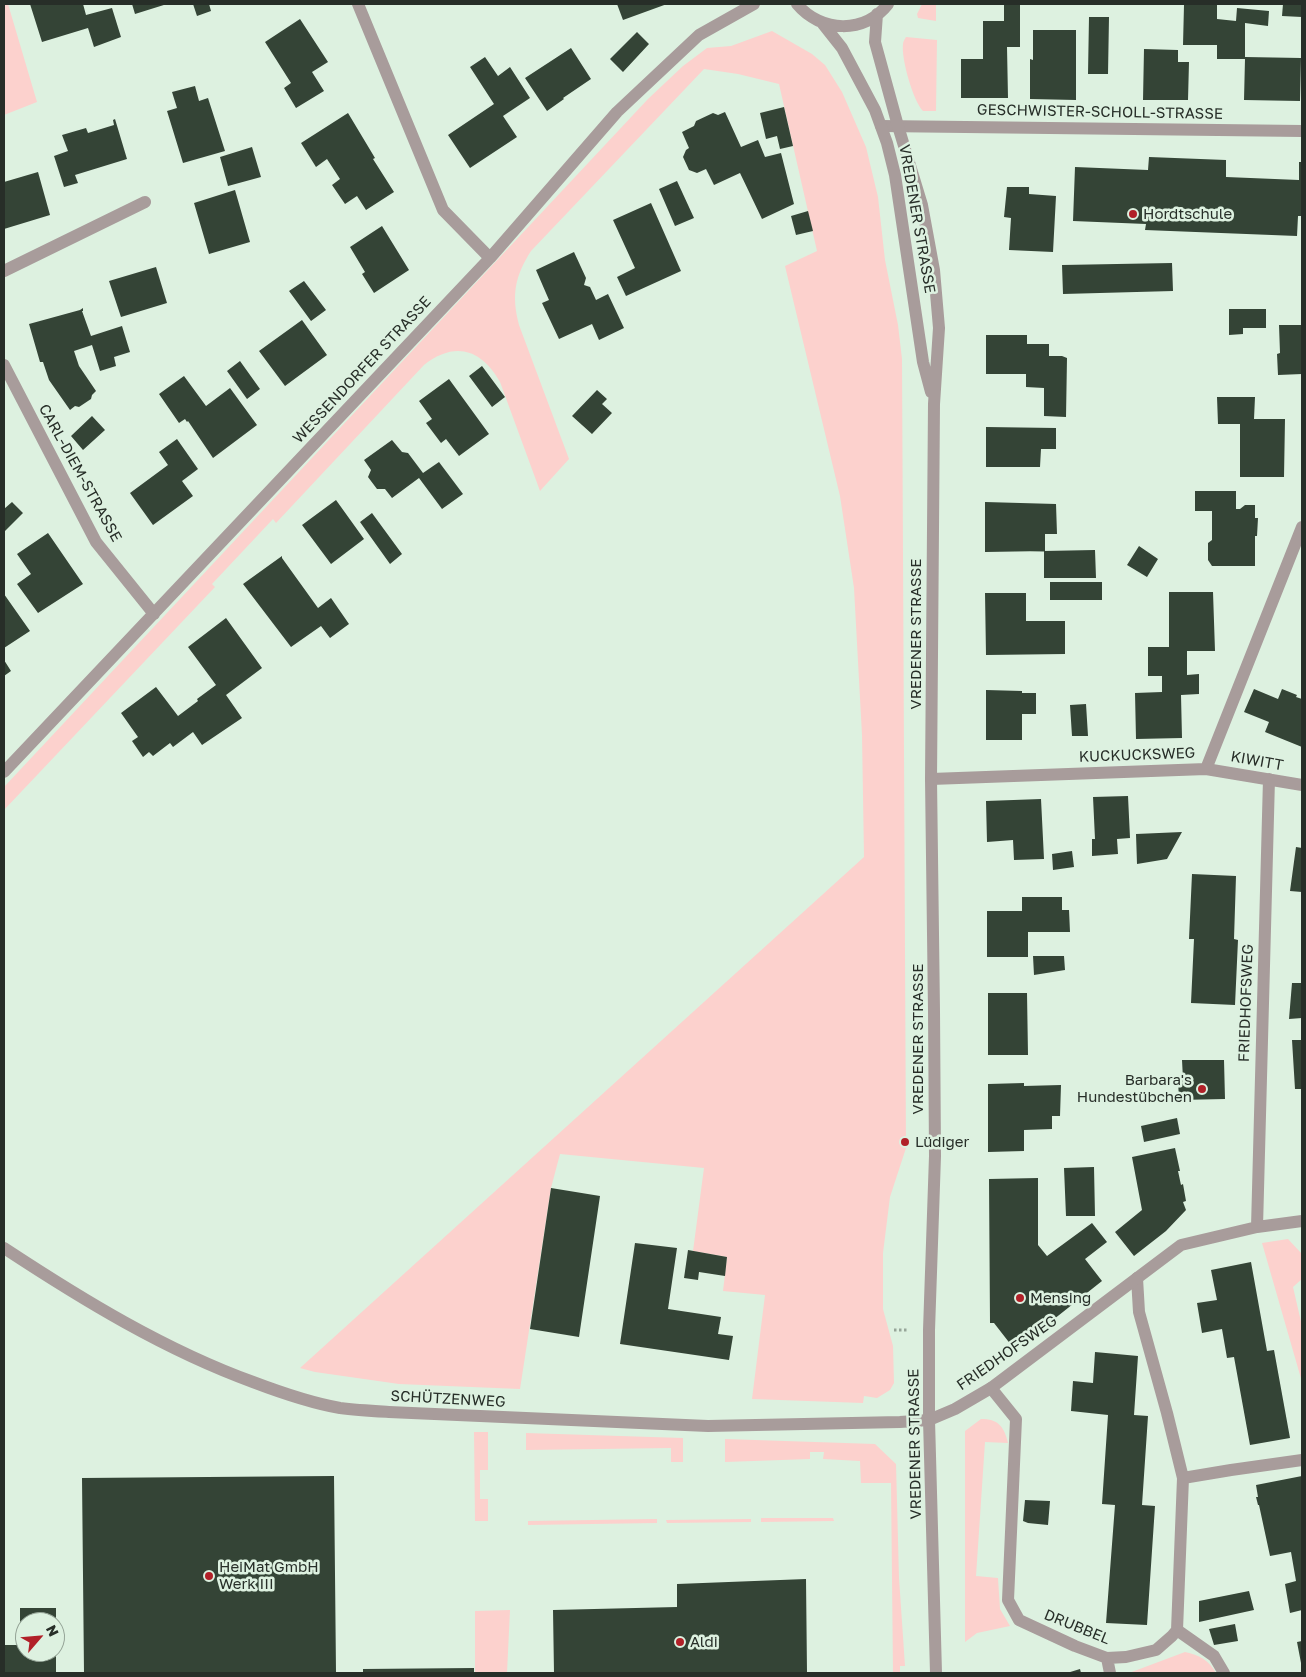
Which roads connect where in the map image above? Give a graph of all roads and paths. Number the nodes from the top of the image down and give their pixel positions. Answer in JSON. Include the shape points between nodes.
{"nodes":[{"id":1,"x":358,"y":4,"type":"edge"},
{"id":2,"x":754,"y":4,"type":"edge"},
{"id":3,"x":797,"y":4,"type":"edge"},
{"id":4,"x":888,"y":4,"type":"edge"},
{"id":5,"x":877,"y":14,"type":"junction"},
{"id":6,"x":823,"y":24,"type":"junction"},
{"id":7,"x":881,"y":126,"type":"junction"},
{"id":8,"x":898,"y":126,"type":"junction"},
{"id":9,"x":1302,"y":131,"type":"edge"},
{"id":10,"x":145,"y":202,"type":"dead end"},
{"id":11,"x":490,"y":258,"type":"junction"},
{"id":12,"x":4,"y":271,"type":"edge"},
{"id":13,"x":4,"y":365,"type":"edge"},
{"id":14,"x":934,"y":404,"type":"junction"},
{"id":15,"x":1302,"y":527,"type":"edge"},
{"id":16,"x":154,"y":614,"type":"junction"},
{"id":17,"x":1206,"y":769,"type":"junction"},
{"id":18,"x":4,"y":772,"type":"edge"},
{"id":19,"x":931,"y":779,"type":"junction"},
{"id":20,"x":1269,"y":779,"type":"junction"},
{"id":21,"x":1302,"y":785,"type":"edge"},
{"id":22,"x":1302,"y":1221,"type":"edge"},
{"id":23,"x":1256,"y":1227,"type":"junction"},
{"id":24,"x":4,"y":1248,"type":"edge"},
{"id":25,"x":1137,"y":1278,"type":"junction"},
{"id":26,"x":991,"y":1388,"type":"junction"},
{"id":27,"x":929,"y":1420,"type":"junction"},
{"id":28,"x":1302,"y":1460,"type":"edge"},
{"id":29,"x":1183,"y":1478,"type":"junction"},
{"id":30,"x":1177,"y":1630,"type":"junction"},
{"id":31,"x":1107,"y":1658,"type":"junction"},
{"id":32,"x":936,"y":1673,"type":"edge"},
{"id":33,"x":1110,"y":1673,"type":"edge"},
{"id":34,"x":1224,"y":1673,"type":"edge"}],
"edges":[{"from":1,"to":11,"type":"street","via":[[443,210]]},
{"from":2,"to":11,"type":"street","name":"WESSENDORFER STRASSE","via":[[699,35],[617,112]]},
{"from":3,"to":6,"type":"street","name":"VREDENER STRASSE"},
{"from":4,"to":5,"type":"street"},
{"from":5,"to":6,"type":"street","via":[[869,21],[840,27]]},
{"from":5,"to":8,"type":"street","name":"VREDENER STRASSE","via":[[875,42]]},
{"from":6,"to":7,"type":"street","name":"VREDENER STRASSE","via":[[842,48]]},
{"from":7,"to":8,"type":"street","name":"GESCHWISTER-SCHOLL-STRASSE"},
{"from":7,"to":14,"type":"street","name":"VREDENER STRASSE","via":[[895,175],[923,362]]},
{"from":8,"to":9,"type":"street","name":"GESCHWISTER-SCHOLL-STRASSE"},
{"from":8,"to":14,"type":"street","name":"VREDENER STRASSE","via":[[922,205],[934,270],[939,328]]},
{"from":10,"to":12,"type":"street"},
{"from":11,"to":16,"type":"street","name":"WESSENDORFER STRASSE"},
{"from":13,"to":16,"type":"street","name":"CARL-DIEM-STRASSE","via":[[96,542]]},
{"from":14,"to":19,"type":"street","name":"VREDENER STRASSE"},
{"from":15,"to":17,"type":"street","name":"KUCKUCKSWEG"},
{"from":16,"to":18,"type":"street","name":"WESSENDORFER STRASSE"},
{"from":17,"to":19,"type":"street","name":"KUCKUCKSWEG"},
{"from":17,"to":20,"type":"street","name":"KIWITT"},
{"from":19,"to":27,"type":"street","name":"VREDENER STRASSE","via":[[935,1156]]},
{"from":20,"to":21,"type":"street","name":"KIWITT"},
{"from":20,"to":23,"type":"street","name":"FRIEDHOFSWEG"},
{"from":22,"to":23,"type":"street","name":"FRIEDHOFSWEG"},
{"from":23,"to":25,"type":"street","name":"FRIEDHOFSWEG","via":[[1181,1245]]},
{"from":24,"to":27,"type":"street","name":"SCHÜTZENWEG","via":[[160,1342],[225,1372],[285,1394],[340,1408],[708,1426]]},
{"from":25,"to":26,"type":"street","name":"FRIEDHOFSWEG"},
{"from":25,"to":29,"type":"street","via":[[1139,1312]]},
{"from":26,"to":27,"type":"street","name":"FRIEDHOFSWEG"},
{"from":26,"to":31,"type":"street","name":"DRUBBEL","via":[[1016,1419],[1008,1600],[1019,1620]]},
{"from":27,"to":32,"type":"street","name":"VREDENER STRASSE"},
{"from":28,"to":29,"type":"street"},
{"from":29,"to":30,"type":"street"},
{"from":30,"to":31,"type":"street","name":"DRUBBEL","via":[[1156,1650]]},
{"from":30,"to":34,"type":"street","via":[[1214,1656]]},
{"from":31,"to":33,"type":"street"}]}
